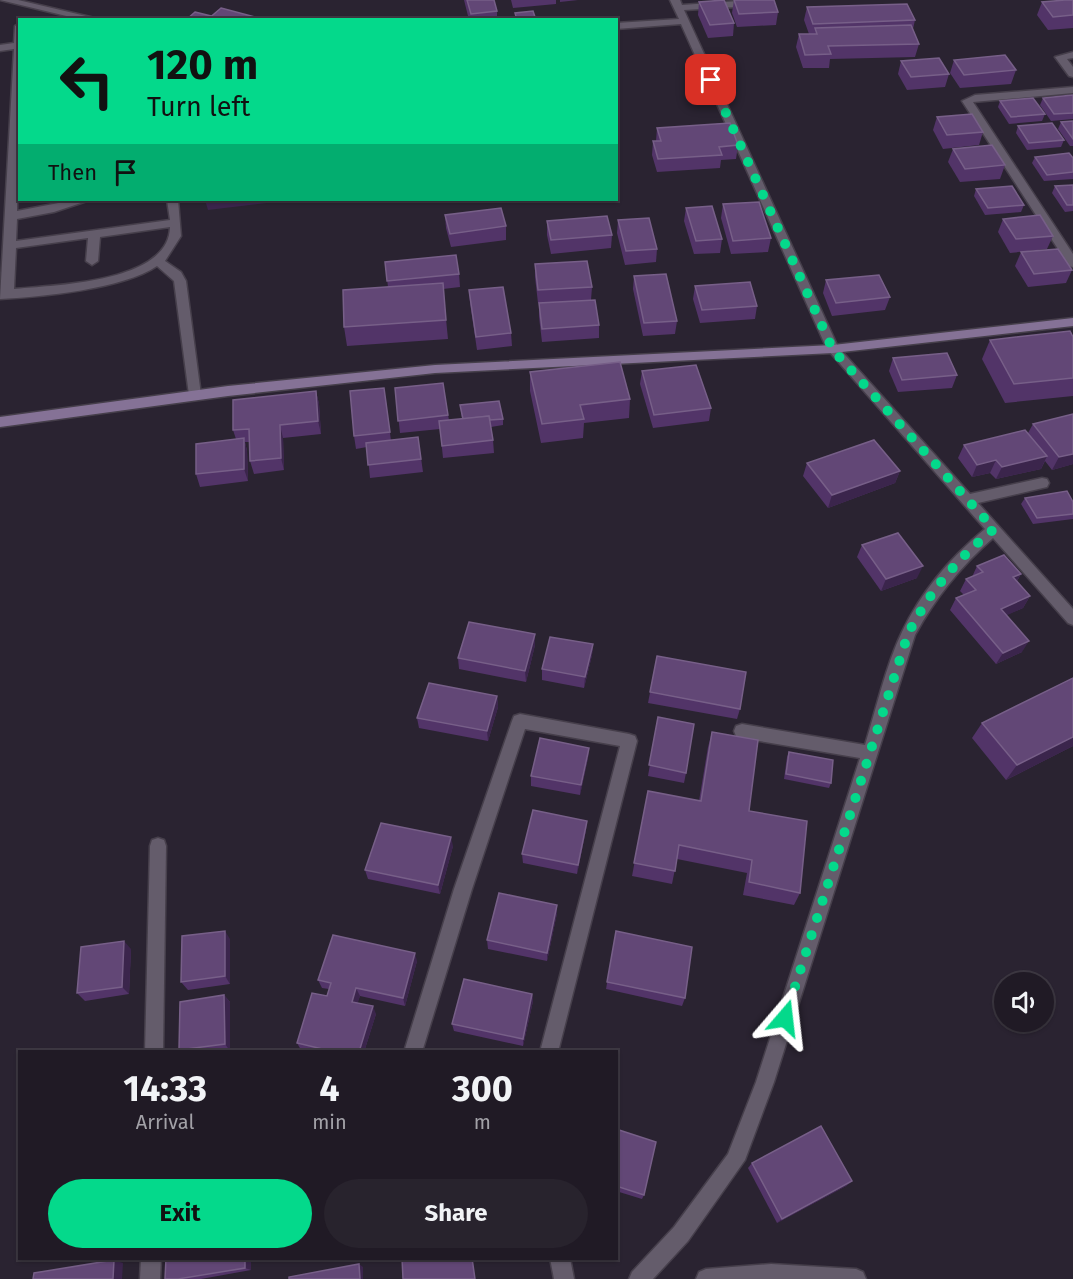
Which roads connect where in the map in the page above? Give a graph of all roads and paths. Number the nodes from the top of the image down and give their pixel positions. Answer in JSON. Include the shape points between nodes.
{"nodes":[{"id":1,"x":5,"y":0,"type":"edge"},
{"id":2,"x":759,"y":3,"type":"edge"},
{"id":3,"x":22,"y":4,"type":"junction"},
{"id":4,"x":676,"y":4,"type":"edge"},
{"id":5,"x":20,"y":18,"type":"edge"},
{"id":6,"x":89,"y":18,"type":"edge"},
{"id":7,"x":684,"y":21,"type":"junction"},
{"id":8,"x":618,"y":26,"type":"edge"},
{"id":9,"x":0,"y":48,"type":"edge"},
{"id":10,"x":18,"y":52,"type":"edge"},
{"id":11,"x":1073,"y":55,"type":"edge"},
{"id":12,"x":1073,"y":74,"type":"edge"},
{"id":13,"x":1073,"y":90,"type":"edge"},
{"id":14,"x":14,"y":114,"type":"edge"},
{"id":15,"x":81,"y":201,"type":"edge"},
{"id":16,"x":173,"y":201,"type":"edge"},
{"id":17,"x":6,"y":204,"type":"edge"},
{"id":18,"x":175,"y":223,"type":"junction"},
{"id":19,"x":7,"y":224,"type":"edge"},
{"id":20,"x":94,"y":234,"type":"junction"},
{"id":21,"x":10,"y":246,"type":"junction"},
{"id":22,"x":92,"y":261,"type":"dead end"},
{"id":23,"x":159,"y":262,"type":"junction"},
{"id":24,"x":1073,"y":263,"type":"edge"},
{"id":25,"x":4,"y":295,"type":"edge"},
{"id":26,"x":1073,"y":322,"type":"edge"},
{"id":27,"x":833,"y":350,"type":"junction"},
{"id":28,"x":195,"y":395,"type":"junction"},
{"id":29,"x":0,"y":422,"type":"edge"},
{"id":30,"x":1042,"y":483,"type":"dead end"},
{"id":31,"x":968,"y":500,"type":"junction"},
{"id":32,"x":994,"y":529,"type":"junction"},
{"id":33,"x":1073,"y":619,"type":"edge"},
{"id":34,"x":742,"y":731,"type":"dead end"},
{"id":35,"x":870,"y":753,"type":"junction"},
{"id":36,"x":158,"y":846,"type":"dead end"},
{"id":37,"x":154,"y":1050,"type":"edge"},
{"id":38,"x":414,"y":1050,"type":"edge"},
{"id":39,"x":550,"y":1050,"type":"edge"},
{"id":40,"x":151,"y":1260,"type":"edge"},
{"id":41,"x":560,"y":1260,"type":"edge"},
{"id":42,"x":150,"y":1279,"type":"edge"},
{"id":43,"x":564,"y":1279,"type":"edge"},
{"id":44,"x":639,"y":1279,"type":"edge"},
{"id":45,"x":706,"y":1279,"type":"edge"},
{"id":46,"x":856,"y":1279,"type":"edge"}],
"edges":[{"from":1,"to":3,"type":"street"},
{"from":2,"to":4,"type":"street"},
{"from":3,"to":5,"type":"street"},
{"from":3,"to":6,"type":"street"},
{"from":4,"to":7,"type":"street"},
{"from":7,"to":8,"type":"street"},
{"from":7,"to":27,"type":"street"},
{"from":9,"to":10,"type":"street"},
{"from":10,"to":14,"type":"street"},
{"from":11,"to":12,"type":"street","via":[[1060,57]]},
{"from":13,"to":24,"type":"street","via":[[967,101]]},
{"from":14,"to":17,"type":"street"},
{"from":15,"to":19,"type":"street"},
{"from":16,"to":18,"type":"street"},
{"from":17,"to":19,"type":"street"},
{"from":18,"to":20,"type":"street"},
{"from":18,"to":23,"type":"street","via":[[174,241]]},
{"from":19,"to":21,"type":"street"},
{"from":20,"to":21,"type":"street"},
{"from":20,"to":22,"type":"street"},
{"from":21,"to":25,"type":"street"},
{"from":23,"to":25,"type":"street","via":[[120,279]]},
{"from":23,"to":28,"type":"street","via":[[180,281]]},
{"from":26,"to":27,"type":"street"},
{"from":27,"to":28,"type":"street","via":[[435,369]]},
{"from":27,"to":31,"type":"street"},
{"from":28,"to":29,"type":"street"},
{"from":30,"to":31,"type":"street"},
{"from":31,"to":32,"type":"street"},
{"from":32,"to":33,"type":"street"},
{"from":32,"to":35,"type":"street","via":[[940,581],[922,607],[908,634]]},
{"from":34,"to":35,"type":"street"},
{"from":35,"to":44,"type":"street","via":[[765,1082],[735,1160],[681,1234]]},
{"from":36,"to":37,"type":"street"},
{"from":38,"to":39,"type":"street","via":[[462,889],[520,721],[629,741]]},
{"from":40,"to":42,"type":"street"},
{"from":41,"to":43,"type":"street"},
{"from":45,"to":46,"type":"street","via":[[771,1274]]}]}
